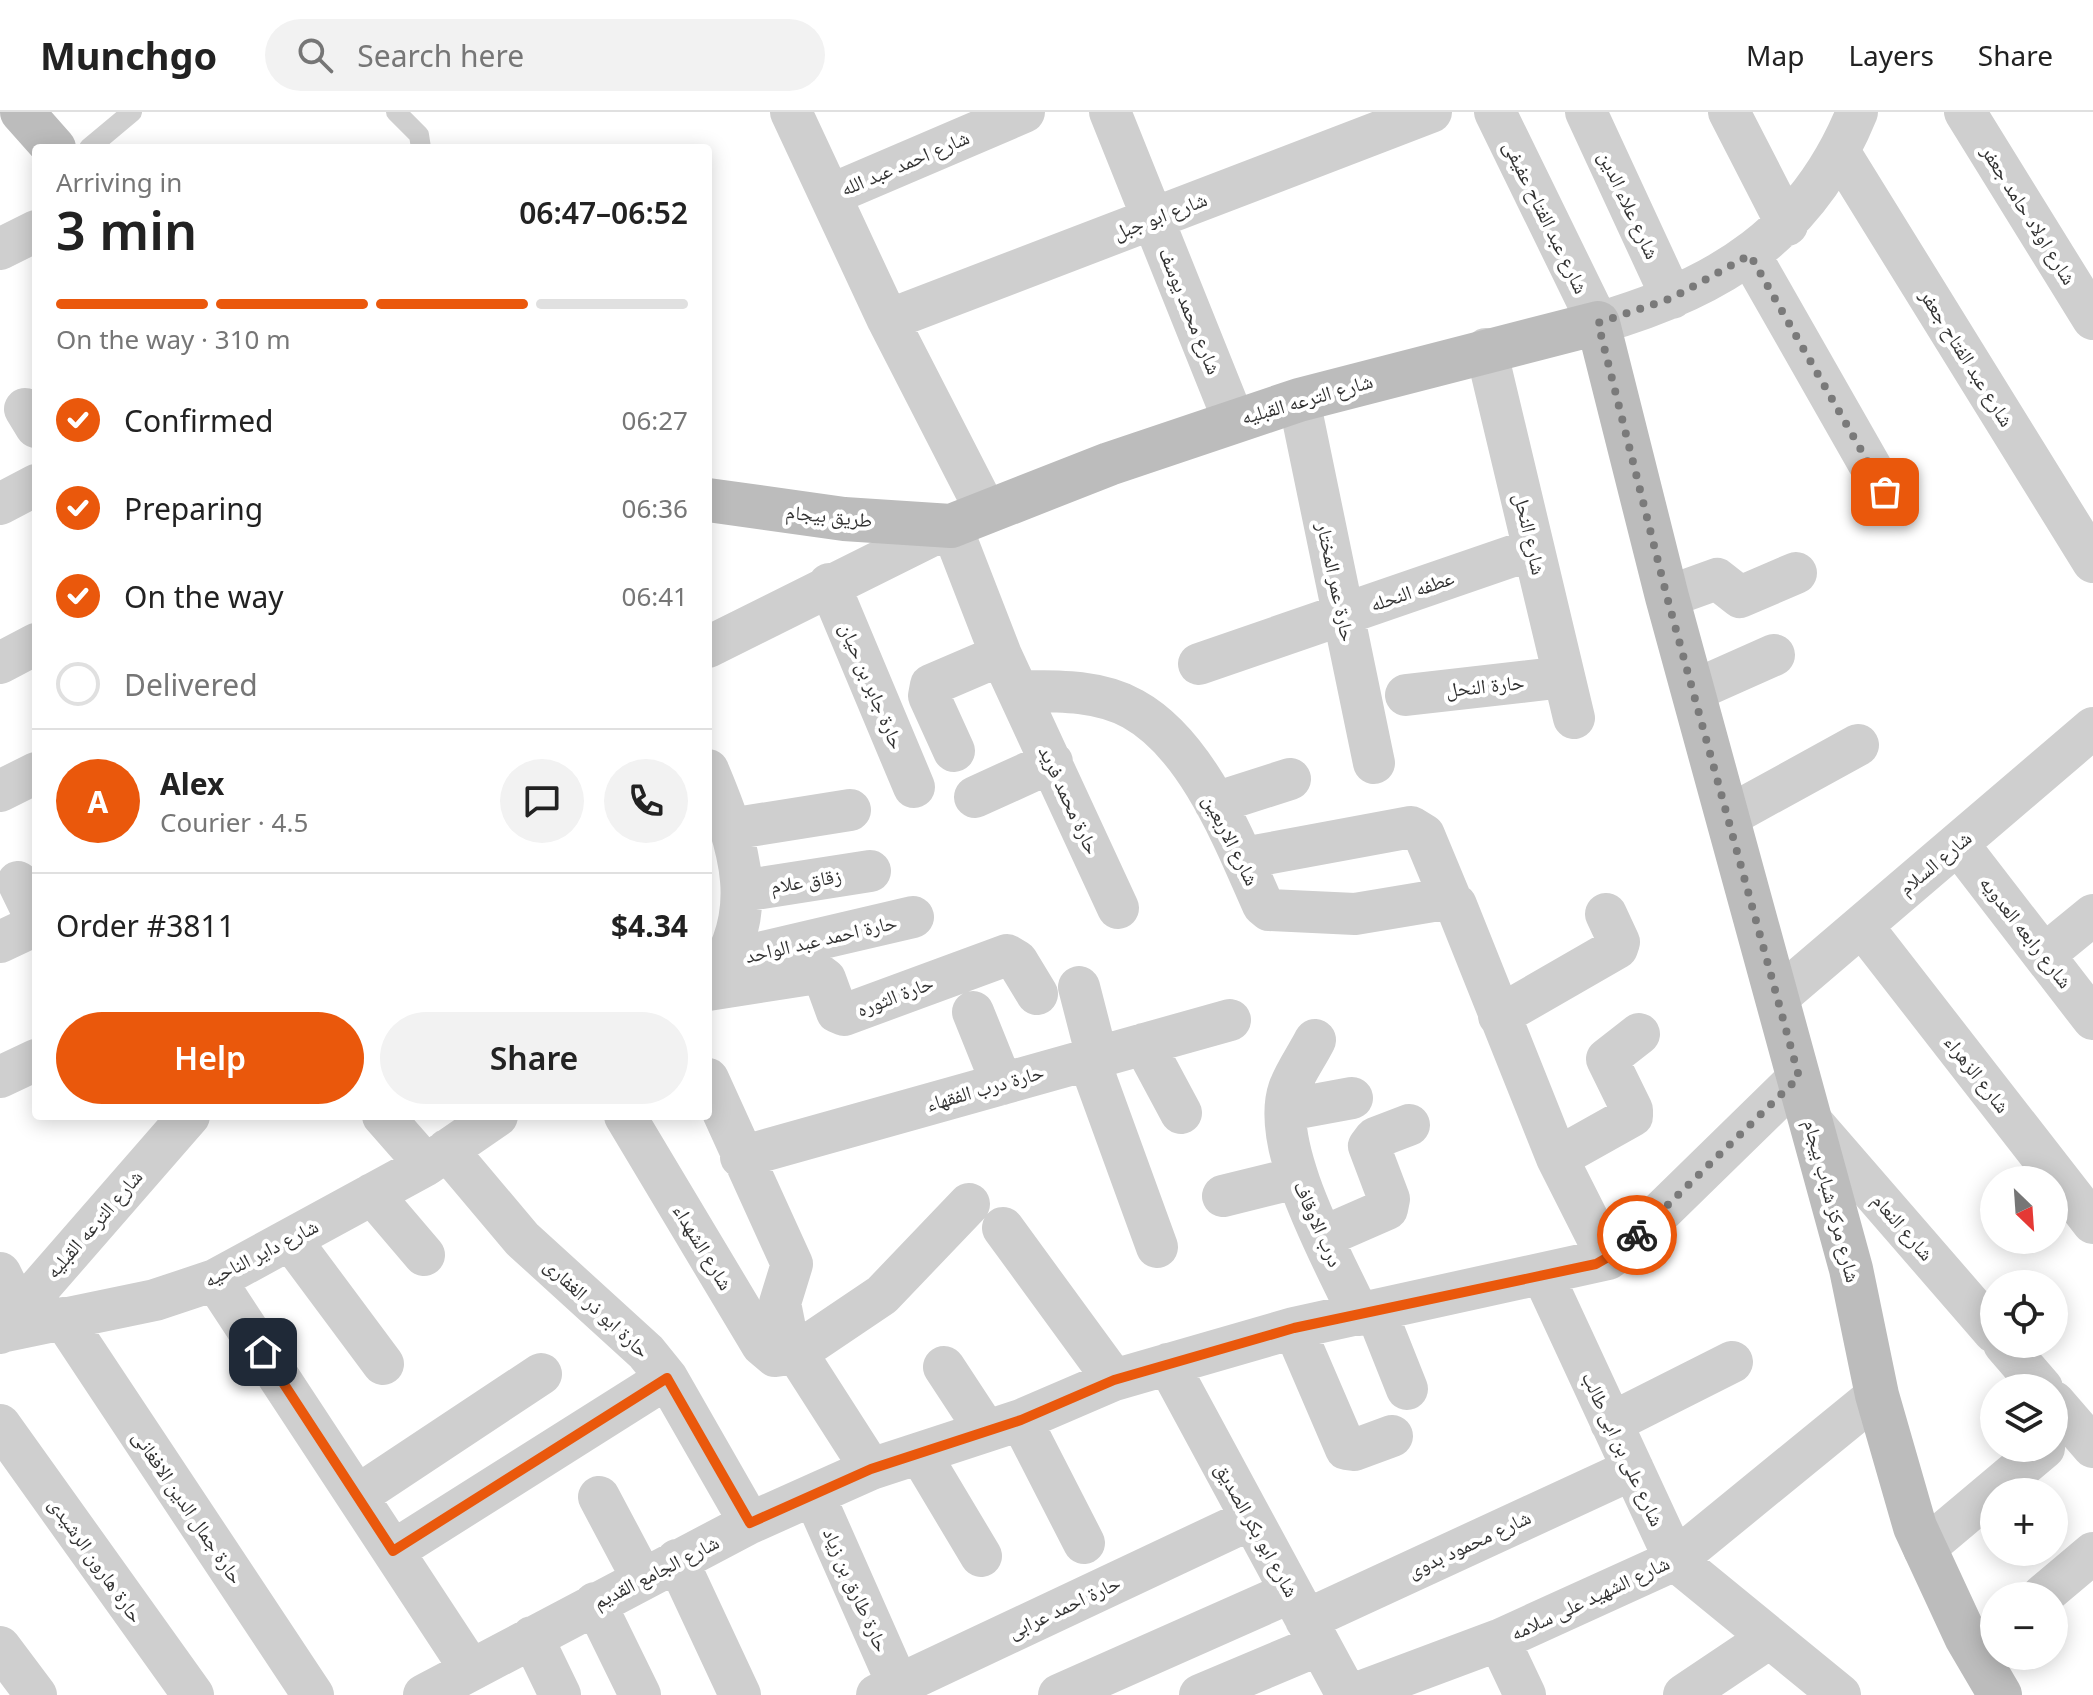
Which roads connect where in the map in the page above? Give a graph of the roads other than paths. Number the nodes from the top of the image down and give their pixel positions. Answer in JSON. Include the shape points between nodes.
{"nodes":[{"id":1,"x":22,"y":112,"type":"edge"},
{"id":2,"x":132,"y":112,"type":"edge"},
{"id":3,"x":396,"y":112,"type":"edge"},
{"id":4,"x":791,"y":112,"type":"edge"},
{"id":5,"x":1024,"y":112,"type":"edge"},
{"id":6,"x":1110,"y":112,"type":"edge"},
{"id":7,"x":1431,"y":112,"type":"edge"},
{"id":8,"x":1495,"y":112,"type":"edge"},
{"id":9,"x":1586,"y":112,"type":"edge"},
{"id":10,"x":1729,"y":112,"type":"edge"},
{"id":11,"x":1857,"y":112,"type":"edge"},
{"id":12,"x":1965,"y":112,"type":"edge"},
{"id":13,"x":50,"y":144,"type":"edge"},
{"id":14,"x":94,"y":144,"type":"edge"},
{"id":15,"x":420,"y":144,"type":"edge"},
{"id":16,"x":1840,"y":153,"type":"junction"},
{"id":17,"x":830,"y":195,"type":"junction"},
{"id":18,"x":1153,"y":218,"type":"junction"},
{"id":19,"x":1787,"y":225,"type":"junction"},
{"id":20,"x":32,"y":233,"type":"edge"},
{"id":21,"x":0,"y":249,"type":"edge"},
{"id":22,"x":1750,"y":255,"type":"junction"},
{"id":23,"x":1672,"y":298,"type":"junction"},
{"id":24,"x":2093,"y":319,"type":"edge"},
{"id":25,"x":888,"y":320,"type":"junction"},
{"id":26,"x":1598,"y":323,"type":"junction"},
{"id":27,"x":1486,"y":349,"type":"junction"},
{"id":28,"x":1299,"y":400,"type":"junction"},
{"id":29,"x":1234,"y":421,"type":"junction"},
{"id":30,"x":32,"y":487,"type":"edge"},
{"id":31,"x":1885,"y":492,"type":"dead end"},
{"id":32,"x":712,"y":501,"type":"edge"},
{"id":33,"x":0,"y":504,"type":"edge"},
{"id":34,"x":969,"y":518,"type":"junction"},
{"id":35,"x":1533,"y":549,"type":"junction"},
{"id":36,"x":2093,"y":562,"type":"edge"},
{"id":37,"x":1796,"y":573,"type":"dead end"},
{"id":38,"x":829,"y":584,"type":"junction"},
{"id":39,"x":1667,"y":597,"type":"junction"},
{"id":40,"x":1343,"y":615,"type":"junction"},
{"id":41,"x":712,"y":645,"type":"edge"},
{"id":42,"x":32,"y":646,"type":"edge"},
{"id":43,"x":1001,"y":655,"type":"junction"},
{"id":44,"x":1774,"y":655,"type":"dead end"},
{"id":45,"x":0,"y":663,"type":"edge"},
{"id":46,"x":1199,"y":664,"type":"dead end"},
{"id":47,"x":1564,"y":677,"type":"junction"},
{"id":48,"x":1019,"y":691,"type":"junction"},
{"id":49,"x":1693,"y":691,"type":"junction"},
{"id":50,"x":1406,"y":695,"type":"dead end"},
{"id":51,"x":1574,"y":718,"type":"dead end"},
{"id":52,"x":2093,"y":728,"type":"edge"},
{"id":53,"x":1858,"y":745,"type":"dead end"},
{"id":54,"x":954,"y":751,"type":"dead end"},
{"id":55,"x":1052,"y":762,"type":"junction"},
{"id":56,"x":1374,"y":763,"type":"dead end"},
{"id":57,"x":32,"y":775,"type":"edge"},
{"id":58,"x":1290,"y":779,"type":"dead end"},
{"id":59,"x":712,"y":787,"type":"edge"},
{"id":60,"x":914,"y":787,"type":"dead end"},
{"id":61,"x":0,"y":791,"type":"edge"},
{"id":62,"x":975,"y":797,"type":"dead end"},
{"id":63,"x":1215,"y":803,"type":"junction"},
{"id":64,"x":850,"y":810,"type":"dead end"},
{"id":65,"x":1727,"y":817,"type":"junction"},
{"id":66,"x":1958,"y":844,"type":"junction"},
{"id":67,"x":1244,"y":858,"type":"junction"},
{"id":68,"x":729,"y":860,"type":"edge"},
{"id":69,"x":870,"y":871,"type":"dead end"},
{"id":70,"x":18,"y":882,"type":"dead end"},
{"id":71,"x":1451,"y":900,"type":"junction"},
{"id":72,"x":1118,"y":908,"type":"dead end"},
{"id":73,"x":32,"y":913,"type":"edge"},
{"id":74,"x":1606,"y":914,"type":"dead end"},
{"id":75,"x":2093,"y":915,"type":"edge"},
{"id":76,"x":913,"y":917,"type":"dead end"},
{"id":77,"x":32,"y":924,"type":"edge"},
{"id":78,"x":1862,"y":926,"type":"junction"},
{"id":79,"x":0,"y":942,"type":"edge"},
{"id":80,"x":2044,"y":955,"type":"junction"},
{"id":81,"x":715,"y":979,"type":"edge"},
{"id":82,"x":1079,"y":987,"type":"dead end"},
{"id":83,"x":1037,"y":994,"type":"dead end"},
{"id":84,"x":1777,"y":998,"type":"junction"},
{"id":85,"x":973,"y":1012,"type":"dead end"},
{"id":86,"x":1499,"y":1016,"type":"junction"},
{"id":87,"x":2093,"y":1019,"type":"edge"},
{"id":88,"x":1230,"y":1020,"type":"dead end"},
{"id":89,"x":1639,"y":1034,"type":"dead end"},
{"id":90,"x":1315,"y":1040,"type":"dead end"},
{"id":91,"x":1144,"y":1044,"type":"junction"},
{"id":92,"x":1093,"y":1058,"type":"junction"},
{"id":93,"x":32,"y":1062,"type":"edge"},
{"id":94,"x":0,"y":1077,"type":"edge"},
{"id":95,"x":1799,"y":1077,"type":"junction"},
{"id":96,"x":1002,"y":1084,"type":"junction"},
{"id":97,"x":712,"y":1088,"type":"edge"},
{"id":98,"x":1352,"y":1098,"type":"dead end"},
{"id":99,"x":1287,"y":1110,"type":"junction"},
{"id":100,"x":1181,"y":1113,"type":"dead end"},
{"id":101,"x":186,"y":1120,"type":"edge"},
{"id":102,"x":388,"y":1120,"type":"edge"},
{"id":103,"x":491,"y":1120,"type":"edge"},
{"id":104,"x":627,"y":1120,"type":"edge"},
{"id":105,"x":1811,"y":1121,"type":"junction"},
{"id":106,"x":1409,"y":1125,"type":"dead end"},
{"id":107,"x":741,"y":1157,"type":"junction"},
{"id":108,"x":436,"y":1158,"type":"junction"},
{"id":109,"x":1557,"y":1158,"type":"junction"},
{"id":110,"x":1296,"y":1178,"type":"junction"},
{"id":111,"x":372,"y":1194,"type":"junction"},
{"id":112,"x":1223,"y":1196,"type":"dead end"},
{"id":113,"x":969,"y":1204,"type":"dead end"},
{"id":114,"x":2093,"y":1223,"type":"edge"},
{"id":115,"x":1003,"y":1228,"type":"dead end"},
{"id":116,"x":1323,"y":1237,"type":"junction"},
{"id":117,"x":290,"y":1239,"type":"junction"},
{"id":118,"x":1157,"y":1247,"type":"dead end"},
{"id":119,"x":424,"y":1255,"type":"dead end"},
{"id":120,"x":1608,"y":1259,"type":"junction"},
{"id":121,"x":0,"y":1273,"type":"edge"},
{"id":122,"x":1543,"y":1275,"type":"junction"},
{"id":123,"x":215,"y":1280,"type":"junction"},
{"id":124,"x":1368,"y":1313,"type":"junction"},
{"id":125,"x":1980,"y":1316,"type":"edge"},
{"id":126,"x":63,"y":1318,"type":"junction"},
{"id":127,"x":7,"y":1325,"type":"edge"},
{"id":128,"x":1294,"y":1328,"type":"junction"},
{"id":129,"x":796,"y":1353,"type":"junction"},
{"id":130,"x":2016,"y":1358,"type":"edge"},
{"id":131,"x":1732,"y":1362,"type":"dead end"},
{"id":132,"x":383,"y":1364,"type":"dead end"},
{"id":133,"x":1168,"y":1364,"type":"junction"},
{"id":134,"x":944,"y":1367,"type":"dead end"},
{"id":135,"x":541,"y":1374,"type":"dead end"},
{"id":136,"x":2030,"y":1374,"type":"edge"},
{"id":137,"x":667,"y":1378,"type":"junction"},
{"id":138,"x":1114,"y":1380,"type":"junction"},
{"id":139,"x":1407,"y":1389,"type":"dead end"},
{"id":140,"x":1877,"y":1395,"type":"junction"},
{"id":141,"x":1611,"y":1423,"type":"junction"},
{"id":142,"x":0,"y":1425,"type":"edge"},
{"id":143,"x":1004,"y":1425,"type":"junction"},
{"id":144,"x":1392,"y":1436,"type":"dead end"},
{"id":145,"x":920,"y":1454,"type":"junction"},
{"id":146,"x":2027,"y":1462,"type":"edge"},
{"id":147,"x":871,"y":1469,"type":"junction"},
{"id":148,"x":1633,"y":1469,"type":"junction"},
{"id":149,"x":814,"y":1495,"type":"junction"},
{"id":150,"x":357,"y":1496,"type":"junction"},
{"id":151,"x":599,"y":1497,"type":"dead end"},
{"id":152,"x":1251,"y":1519,"type":"junction"},
{"id":153,"x":750,"y":1523,"type":"junction"},
{"id":154,"x":1084,"y":1543,"type":"dead end"},
{"id":155,"x":1924,"y":1549,"type":"junction"},
{"id":156,"x":393,"y":1551,"type":"junction"},
{"id":157,"x":2093,"y":1553,"type":"edge"},
{"id":158,"x":981,"y":1556,"type":"dead end"},
{"id":159,"x":1675,"y":1560,"type":"junction"},
{"id":160,"x":660,"y":1569,"type":"junction"},
{"id":161,"x":2059,"y":1582,"type":"edge"},
{"id":162,"x":595,"y":1603,"type":"junction"},
{"id":163,"x":1305,"y":1619,"type":"junction"},
{"id":164,"x":532,"y":1637,"type":"junction"},
{"id":165,"x":1769,"y":1638,"type":"junction"},
{"id":166,"x":1980,"y":1638,"type":"edge"},
{"id":167,"x":1499,"y":1640,"type":"junction"},
{"id":168,"x":0,"y":1647,"type":"edge"},
{"id":169,"x":471,"y":1670,"type":"junction"},
{"id":170,"x":1992,"y":1670,"type":"edge"},
{"id":171,"x":888,"y":1690,"type":"edge"},
{"id":172,"x":36,"y":1695,"type":"edge"},
{"id":173,"x":193,"y":1695,"type":"edge"},
{"id":174,"x":313,"y":1695,"type":"edge"},
{"id":175,"x":424,"y":1695,"type":"edge"},
{"id":176,"x":560,"y":1695,"type":"edge"},
{"id":177,"x":640,"y":1695,"type":"edge"},
{"id":178,"x":740,"y":1695,"type":"edge"},
{"id":179,"x":1059,"y":1695,"type":"edge"},
{"id":180,"x":1200,"y":1695,"type":"edge"},
{"id":181,"x":1350,"y":1695,"type":"edge"},
{"id":182,"x":1525,"y":1695,"type":"edge"},
{"id":183,"x":1684,"y":1695,"type":"edge"},
{"id":184,"x":1840,"y":1695,"type":"edge"},
{"id":185,"x":2000,"y":1695,"type":"edge"}],
"edges":[{"from":1,"to":13,"type":"main road"},
{"from":2,"to":14,"type":"lane"},
{"from":3,"to":15,"type":"lane","via":[[419,135]]},
{"from":4,"to":17,"type":"street"},
{"from":5,"to":17,"type":"street","name":"شارع احمد عبد الله"},
{"from":6,"to":18,"type":"street","name":"شارع محمد يوسف"},
{"from":7,"to":18,"type":"street","name":"شارع ابو جبل"},
{"from":8,"to":26,"type":"street","name":"شارع عبد الفتاح عفيفى"},
{"from":9,"to":23,"type":"street","name":"شارع علاء الدين"},
{"from":10,"to":19,"type":"street"},
{"from":11,"to":16,"type":"street","name":"شارع الترعه القبليه"},
{"from":12,"to":24,"type":"street","name":"شارع اولاد حامد جعفر"},
{"from":16,"to":19,"type":"street","name":"شارع الترعه القبليه"},
{"from":16,"to":36,"type":"street","name":"شارع عبد الفتاح جعفر"},
{"from":17,"to":25,"type":"street"},
{"from":18,"to":25,"type":"street","name":"شارع ابو جبل"},
{"from":18,"to":29,"type":"street","name":"شارع محمد يوسف"},
{"from":19,"to":22,"type":"street","name":"شارع الترعه القبليه"},
{"from":20,"to":21,"type":"street"},
{"from":22,"to":23,"type":"street","name":"شارع الترعه القبليه"},
{"from":22,"to":31,"type":"street"},
{"from":23,"to":26,"type":"street","name":"شارع الترعه القبليه"},
{"from":25,"to":34,"type":"street"},
{"from":26,"to":27,"type":"main road","name":"شارع الترعه القبليه"},
{"from":26,"to":39,"type":"main road","name":"شارع مركز شباب بيجام"},
{"from":27,"to":28,"type":"main road","name":"شارع الترعه القبليه"},
{"from":27,"to":35,"type":"street","name":"شارع النحل"},
{"from":28,"to":29,"type":"main road","name":"شارع الترعه القبليه"},
{"from":28,"to":40,"type":"street","name":"حارة عمر المختار"},
{"from":29,"to":34,"type":"main road","name":"شارع الترعه القبليه"},
{"from":30,"to":33,"type":"street"},
{"from":32,"to":34,"type":"main road","name":"طريق بيجام","via":[[844,519]]},
{"from":34,"to":38,"type":"street","name":"شارع الترعه القبليه"},
{"from":34,"to":43,"type":"street"},
{"from":35,"to":40,"type":"street","name":"عطفه النحله"},
{"from":35,"to":47,"type":"street","name":"شارع النحل"},
{"from":37,"to":39,"type":"street","via":[[1744,597],[1733,595],[1717,579]]},
{"from":38,"to":41,"type":"street","name":"شارع الترعه القبليه"},
{"from":38,"to":60,"type":"street","name":"حارة جابر بن حيان"},
{"from":39,"to":49,"type":"main road","name":"شارع مركز شباب بيجام"},
{"from":40,"to":46,"type":"street","name":"عطفه النحله"},
{"from":40,"to":56,"type":"street","name":"حارة عمر المختار"},
{"from":42,"to":45,"type":"street"},
{"from":43,"to":48,"type":"street"},
{"from":43,"to":54,"type":"street","via":[[931,685],[929,696]]},
{"from":44,"to":49,"type":"street"},
{"from":47,"to":50,"type":"street","name":"حارة النحل"},
{"from":47,"to":51,"type":"street","name":"شارع النحل"},
{"from":48,"to":55,"type":"street","name":"حارة محمد فريد"},
{"from":48,"to":63,"type":"street","name":"شارع الاربعين","via":[[1096,695],[1132,708],[1167,732]]},
{"from":49,"to":65,"type":"main road","name":"شارع مركز شباب بيجام"},
{"from":52,"to":66,"type":"street","name":"شارع السلام"},
{"from":53,"to":65,"type":"street"},
{"from":55,"to":62,"type":"street"},
{"from":55,"to":72,"type":"street","name":"حارة محمد فريد"},
{"from":57,"to":61,"type":"street"},
{"from":58,"to":63,"type":"street"},
{"from":59,"to":68,"type":"street"},
{"from":63,"to":67,"type":"street","name":"شارع الاربعين"},
{"from":64,"to":68,"type":"street"},
{"from":65,"to":84,"type":"main road","name":"شارع مركز شباب بيجام"},
{"from":66,"to":78,"type":"street","name":"شارع السلام"},
{"from":66,"to":80,"type":"street","name":"شارع رابعه العدويه"},
{"from":67,"to":71,"type":"street","name":"شارع الاربعين","via":[[1263,905],[1273,911],[1355,914]]},
{"from":67,"to":71,"type":"street","via":[[1411,827],[1424,835]]},
{"from":68,"to":69,"type":"street","name":"زقاق علام"},
{"from":68,"to":81,"type":"street","via":[[739,933]]},
{"from":70,"to":73,"type":"street"},
{"from":71,"to":86,"type":"street"},
{"from":74,"to":86,"type":"street","via":[[1617,948]]},
{"from":75,"to":80,"type":"street"},
{"from":76,"to":81,"type":"street","name":"حارة احمد عبد الواحد"},
{"from":77,"to":79,"type":"street"},
{"from":78,"to":84,"type":"street","name":"شارع السلام"},
{"from":78,"to":114,"type":"street","name":"شارع الزهراء"},
{"from":80,"to":87,"type":"street","name":"شارع رابعه العدويه"},
{"from":81,"to":83,"type":"street","name":"حارة الثوره","via":[[817,973],[825,979],[837,1012],[844,1015],[1007,955],[1017,961]]},
{"from":82,"to":92,"type":"street"},
{"from":84,"to":95,"type":"main road","name":"شارع مركز شباب بيجام"},
{"from":85,"to":96,"type":"street"},
{"from":86,"to":109,"type":"street"},
{"from":88,"to":91,"type":"street","name":"حارة درب الفقهاء"},
{"from":89,"to":109,"type":"street","via":[[1607,1059],[1632,1116]]},
{"from":90,"to":99,"type":"street","name":"درب الاوقاف","via":[[1288,1091]]},
{"from":91,"to":92,"type":"street","name":"حارة درب الفقهاء"},
{"from":91,"to":100,"type":"street"},
{"from":92,"to":96,"type":"street","name":"حارة درب الفقهاء"},
{"from":92,"to":118,"type":"street"},
{"from":93,"to":94,"type":"street"},
{"from":95,"to":105,"type":"main road","name":"شارع مركز شباب بيجام"},
{"from":95,"to":120,"type":"street","name":"شارع الجامع القديم"},
{"from":96,"to":107,"type":"street","name":"حارة درب الفقهاء"},
{"from":97,"to":107,"type":"street"},
{"from":98,"to":99,"type":"street"},
{"from":99,"to":110,"type":"street","name":"درب الاوقاف"},
{"from":101,"to":127,"type":"street","name":"شارع الترعه القبليه"},
{"from":102,"to":108,"type":"street","name":"حارة ابو ذر الغفارى"},
{"from":103,"to":108,"type":"street","name":"شارع داير الناحيه"},
{"from":104,"to":129,"type":"street","name":"شارع الشهداء","via":[[762,1345],[775,1356]]},
{"from":105,"to":125,"type":"street","name":"شارع النعام"},
{"from":105,"to":140,"type":"main road","name":"شارع مركز شباب بيجام","via":[[1851,1269]]},
{"from":106,"to":116,"type":"street","via":[[1375,1138],[1369,1146],[1389,1199],[1387,1209]]},
{"from":107,"to":129,"type":"street","via":[[792,1264],[780,1303],[787,1338]]},
{"from":108,"to":111,"type":"street","name":"شارع داير الناحيه"},
{"from":108,"to":137,"type":"street","name":"حارة ابو ذر الغفارى","via":[[646,1352]]},
{"from":109,"to":120,"type":"street"},
{"from":110,"to":112,"type":"street"},
{"from":110,"to":116,"type":"street","name":"درب الاوقاف"},
{"from":111,"to":117,"type":"street","name":"شارع داير الناحيه"},
{"from":111,"to":119,"type":"street"},
{"from":113,"to":129,"type":"street","via":[[882,1295]]},
{"from":115,"to":138,"type":"street"},
{"from":116,"to":124,"type":"street","name":"درب الاوقاف"},
{"from":117,"to":123,"type":"street","name":"شارع داير الناحيه"},
{"from":117,"to":132,"type":"street"},
{"from":120,"to":122,"type":"street","name":"شارع الجامع القديم"},
{"from":121,"to":127,"type":"street"},
{"from":122,"to":124,"type":"street","name":"شارع الجامع القديم"},
{"from":122,"to":141,"type":"street","name":"شارع على بن ابى طالب"},
{"from":123,"to":126,"type":"street","name":"شارع داير الناحيه","via":[[155,1300]]},
{"from":123,"to":150,"type":"street"},
{"from":124,"to":128,"type":"street","name":"شارع الجامع القديم"},
{"from":124,"to":139,"type":"street","name":"درب الاوقاف"},
{"from":126,"to":127,"type":"street","name":"شارع داير الناحيه"},
{"from":126,"to":174,"type":"street","name":"حارة جمال الدين الافغانى"},
{"from":128,"to":133,"type":"street","name":"شارع الجامع القديم"},
{"from":128,"to":144,"type":"street","via":[[1346,1449]]},
{"from":129,"to":147,"type":"street"},
{"from":130,"to":136,"type":"street"},
{"from":131,"to":141,"type":"street"},
{"from":133,"to":138,"type":"street","name":"شارع الجامع القديم"},
{"from":133,"to":152,"type":"street","name":"شارع ابو بكر الصديق"},
{"from":134,"to":143,"type":"street"},
{"from":135,"to":150,"type":"street"},
{"from":137,"to":153,"type":"street","name":"حارة ابو ذر الغفارى"},
{"from":137,"to":156,"type":"street"},
{"from":138,"to":143,"type":"street","name":"شارع الجامع القديم"},
{"from":140,"to":155,"type":"main road","name":"شارع مركز شباب بيجام"},
{"from":140,"to":159,"type":"street","name":"شارع الشهيد على سلامه"},
{"from":141,"to":148,"type":"street","name":"شارع على بن ابى طالب"},
{"from":142,"to":173,"type":"street","name":"حارة هارون الرشيدى"},
{"from":143,"to":145,"type":"street","name":"شارع الجامع القديم"},
{"from":143,"to":154,"type":"street"},
{"from":145,"to":147,"type":"street","name":"شارع الجامع القديم"},
{"from":145,"to":158,"type":"street"},
{"from":146,"to":155,"type":"street"},
{"from":147,"to":149,"type":"street","name":"شارع الجامع القديم"},
{"from":148,"to":159,"type":"street","name":"شارع على بن ابى طالب"},
{"from":148,"to":163,"type":"street","name":"شارع محمود بدوى"},
{"from":149,"to":153,"type":"street","name":"شارع الجامع القديم"},
{"from":149,"to":171,"type":"street","name":"حارة طارق بن زياد"},
{"from":150,"to":156,"type":"street"},
{"from":151,"to":160,"type":"street"},
{"from":152,"to":163,"type":"street","name":"شارع ابو بكر الصديق"},
{"from":152,"to":171,"type":"street","name":"حارة احمد عرابى"},
{"from":153,"to":160,"type":"street","name":"شارع الجامع القديم"},
{"from":155,"to":166,"type":"main road","name":"شارع مركز شباب بيجام"},
{"from":156,"to":169,"type":"street"},
{"from":157,"to":161,"type":"street"},
{"from":159,"to":165,"type":"street","name":"شارع على بن ابى طالب"},
{"from":159,"to":167,"type":"street","name":"شارع الشهيد على سلامه"},
{"from":160,"to":162,"type":"street","name":"شارع الجامع القديم"},
{"from":160,"to":178,"type":"street"},
{"from":162,"to":164,"type":"street","name":"شارع الجامع القديم"},
{"from":162,"to":177,"type":"street"},
{"from":163,"to":179,"type":"street"},
{"from":163,"to":180,"type":"street"},
{"from":163,"to":181,"type":"street","name":"شارع ابو بكر الصديق"},
{"from":164,"to":169,"type":"street","name":"شارع الجامع القديم"},
{"from":164,"to":176,"type":"street"},
{"from":165,"to":183,"type":"street"},
{"from":165,"to":184,"type":"street","name":"شارع على بن ابى طالب"},
{"from":167,"to":181,"type":"street","name":"شارع الشهيد على سلامه"},
{"from":167,"to":182,"type":"street"},
{"from":168,"to":172,"type":"street"},
{"from":169,"to":175,"type":"street","name":"شارع الجامع القديم"},
{"from":170,"to":185,"type":"main road","name":"شارع مركز شباب بيجام"}]}
